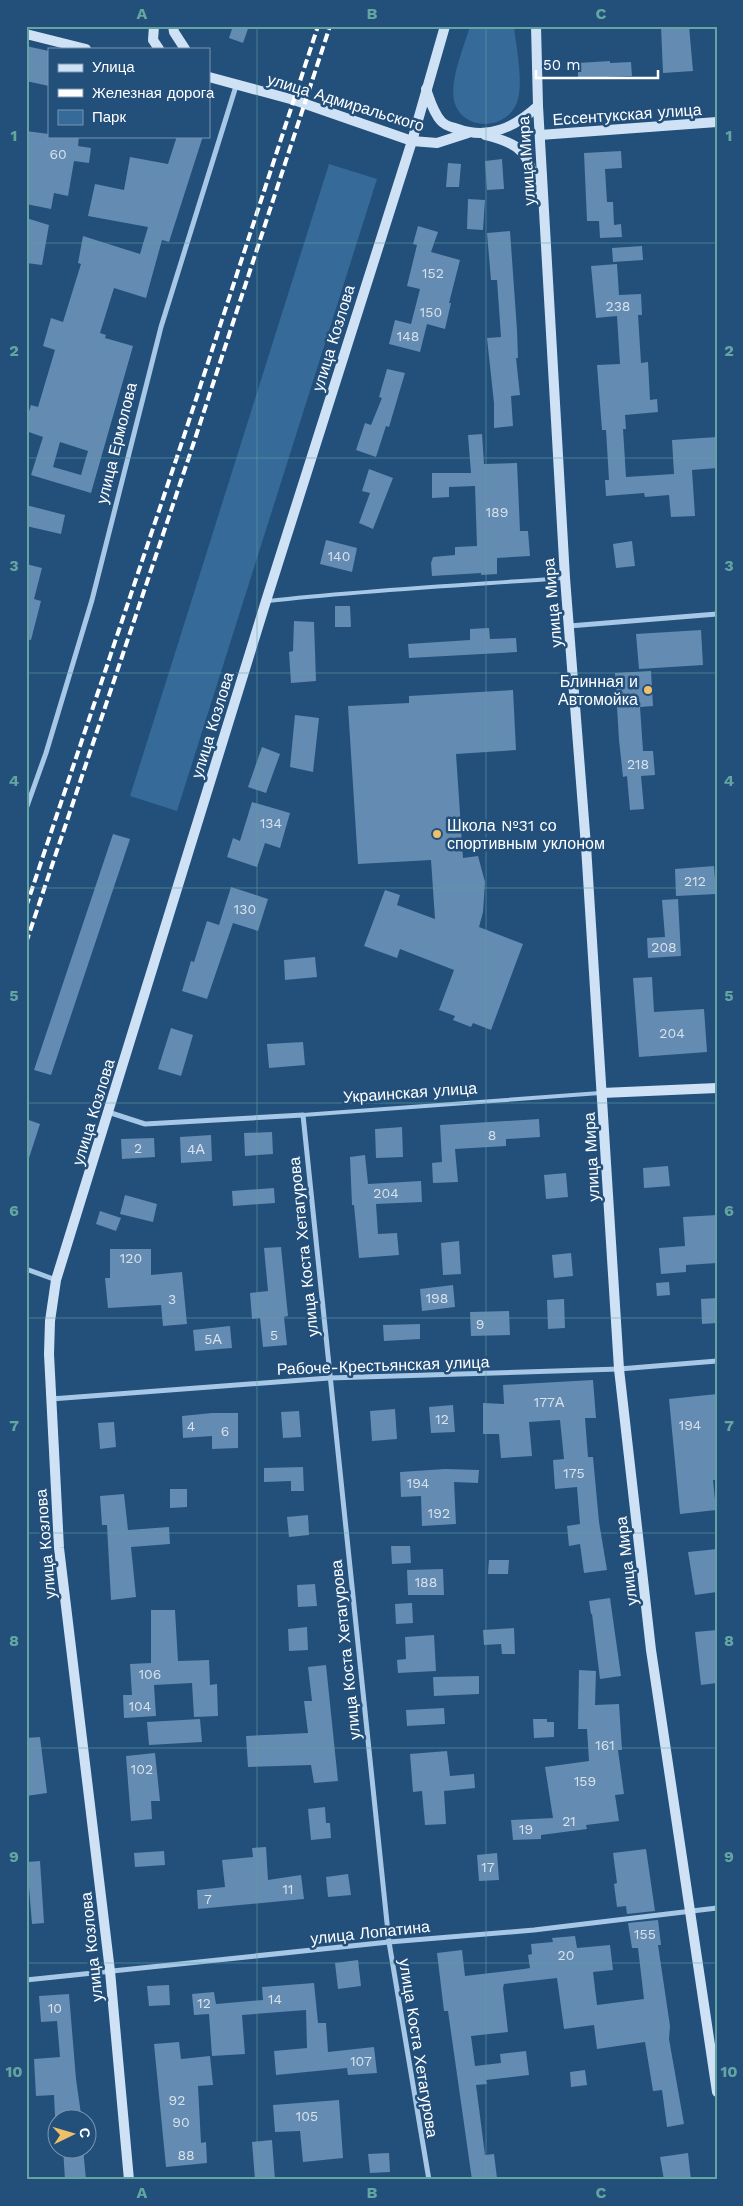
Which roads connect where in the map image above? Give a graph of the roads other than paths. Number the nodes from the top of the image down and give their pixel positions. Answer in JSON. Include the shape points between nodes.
{"nodes":[{"id":1,"x":154,"y":26,"type":"edge"},
{"id":2,"x":173,"y":26,"type":"edge"},
{"id":3,"x":445,"y":26,"type":"edge"},
{"id":4,"x":536,"y":26,"type":"edge"},
{"id":5,"x":26,"y":34,"type":"edge"},
{"id":6,"x":82,"y":48,"type":"edge"},
{"id":7,"x":158,"y":48,"type":"edge"},
{"id":8,"x":184,"y":48,"type":"edge"},
{"id":9,"x":211,"y":76,"type":"edge"},
{"id":10,"x":236,"y":86,"type":"junction"},
{"id":11,"x":426,"y":88,"type":"junction"},
{"id":12,"x":538,"y":106,"type":"junction"},
{"id":13,"x":717,"y":122,"type":"edge"},
{"id":14,"x":468,"y":133,"type":"junction"},
{"id":15,"x":482,"y":135,"type":"junction"},
{"id":16,"x":540,"y":135,"type":"junction"},
{"id":17,"x":412,"y":141,"type":"junction"},
{"id":18,"x":545,"y":214,"type":"junction"},
{"id":19,"x":565,"y":578,"type":"junction"},
{"id":20,"x":266,"y":601,"type":"junction"},
{"id":21,"x":717,"y":614,"type":"edge"},
{"id":22,"x":570,"y":626,"type":"junction"},
{"id":23,"x":26,"y":809,"type":"edge"},
{"id":24,"x":717,"y":1088,"type":"edge"},
{"id":25,"x":602,"y":1093,"type":"junction"},
{"id":26,"x":108,"y":1112,"type":"junction"},
{"id":27,"x":303,"y":1114,"type":"junction"},
{"id":28,"x":26,"y":1270,"type":"edge"},
{"id":29,"x":56,"y":1280,"type":"junction"},
{"id":30,"x":717,"y":1361,"type":"edge"},
{"id":31,"x":619,"y":1369,"type":"junction"},
{"id":32,"x":329,"y":1378,"type":"junction"},
{"id":33,"x":51,"y":1398,"type":"junction"},
{"id":34,"x":717,"y":1908,"type":"edge"},
{"id":35,"x":690,"y":1911,"type":"junction"},
{"id":36,"x":389,"y":1942,"type":"junction"},
{"id":37,"x":110,"y":1971,"type":"junction"},
{"id":38,"x":26,"y":1980,"type":"edge"},
{"id":39,"x":717,"y":2092,"type":"edge"},
{"id":40,"x":129,"y":2180,"type":"edge"},
{"id":41,"x":428,"y":2180,"type":"edge"}],
"edges":[{"from":1,"to":7,"type":"street","via":[[153,40]]},
{"from":2,"to":8,"type":"street"},
{"from":3,"to":11,"type":"street"},
{"from":4,"to":12,"type":"street","name":"улица Мира"},
{"from":5,"to":6,"type":"street"},
{"from":9,"to":10,"type":"street","name":"улица Адмиральского"},
{"from":10,"to":17,"type":"street","name":"улица Адмиральского","via":[[294,100]]},
{"from":10,"to":23,"type":"street","name":"улица Ермолова","via":[[161,327],[92,600]]},
{"from":11,"to":14,"type":"street","name":"улица Мира","via":[[441,121]]},
{"from":11,"to":17,"type":"street","name":"улица Козлова"},
{"from":12,"to":15,"type":"street","name":"улица Мира","via":[[517,123]]},
{"from":12,"to":16,"type":"street","name":"улица Мира"},
{"from":13,"to":16,"type":"street","name":"Ессентукская улица"},
{"from":14,"to":15,"type":"street","name":"улица Мира"},
{"from":14,"to":17,"type":"street","name":"улица Адмиральского","via":[[437,143]]},
{"from":15,"to":18,"type":"street","name":"улица Мира","via":[[505,140],[526,155]]},
{"from":16,"to":18,"type":"street","name":"улица Мира"},
{"from":17,"to":20,"type":"street","name":"улица Козлова"},
{"from":18,"to":19,"type":"street","name":"улица Мира"},
{"from":19,"to":20,"type":"lane"},
{"from":19,"to":22,"type":"street","name":"улица Мира"},
{"from":20,"to":26,"type":"street","name":"улица Козлова"},
{"from":21,"to":22,"type":"street"},
{"from":22,"to":25,"type":"street","name":"улица Мира"},
{"from":24,"to":25,"type":"street","name":"Украинская улица"},
{"from":25,"to":27,"type":"lane","name":"Украинская улица"},
{"from":25,"to":31,"type":"street","name":"улица Мира"},
{"from":26,"to":27,"type":"street","name":"Украинская улица","via":[[145,1124]]},
{"from":26,"to":29,"type":"street","name":"улица Козлова"},
{"from":27,"to":32,"type":"street","name":"улица Коста Хетагурова"},
{"from":28,"to":29,"type":"street"},
{"from":29,"to":33,"type":"street","name":"улица Козлова","via":[[50,1321]]},
{"from":30,"to":31,"type":"street","name":"Рабоче-Крестьянская улица"},
{"from":31,"to":32,"type":"street","name":"Рабоче-Крестьянская улица"},
{"from":31,"to":35,"type":"street","name":"улица Мира","via":[[651,1650]]},
{"from":32,"to":33,"type":"street","name":"Рабоче-Крестьянская улица"},
{"from":32,"to":36,"type":"street","name":"улица Коста Хетагурова"},
{"from":33,"to":37,"type":"street","name":"улица Козлова","via":[[59,1548]]},
{"from":34,"to":35,"type":"street","name":"улица Лопатина"},
{"from":35,"to":36,"type":"street","name":"улица Лопатина","via":[[534,1930]]},
{"from":35,"to":39,"type":"street","name":"улица Мира"},
{"from":36,"to":37,"type":"street","name":"улица Лопатина"},
{"from":36,"to":41,"type":"street","name":"улица Коста Хетагурова"},
{"from":37,"to":38,"type":"street","name":"улица Лопатина"},
{"from":37,"to":40,"type":"street","name":"улица Козлова"}]}
